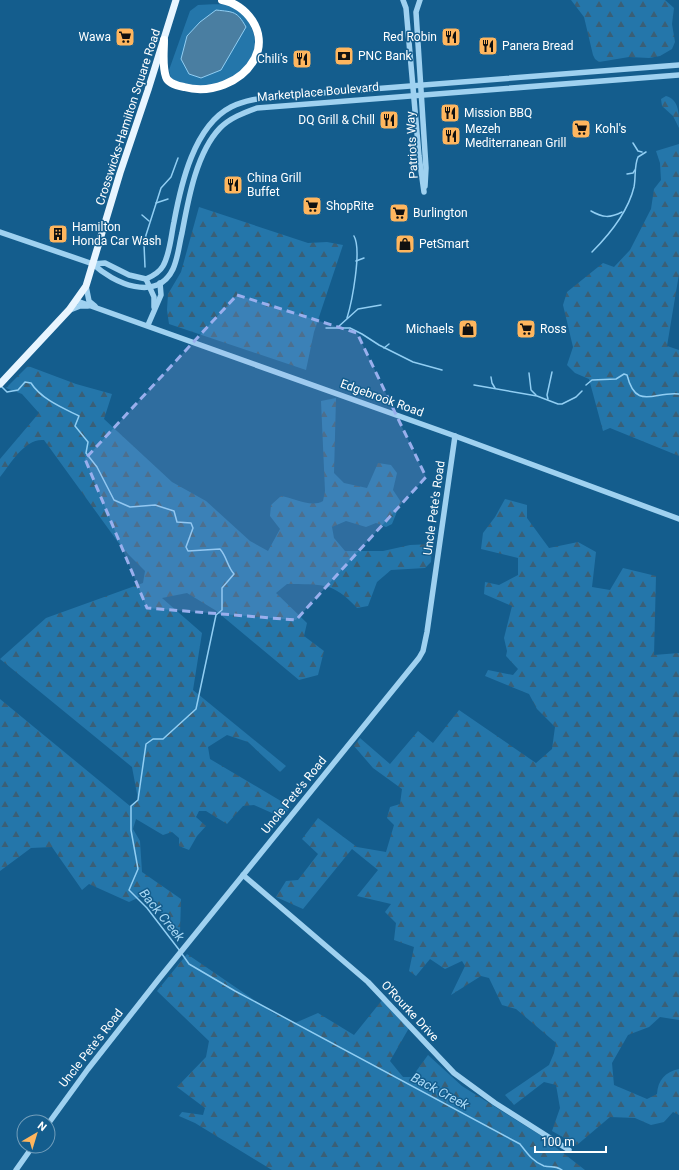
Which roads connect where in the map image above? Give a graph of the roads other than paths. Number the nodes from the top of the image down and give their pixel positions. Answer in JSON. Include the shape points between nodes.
{"nodes":[{"id":1,"x":176,"y":0,"type":"edge"},
{"id":2,"x":222,"y":0,"type":"edge"},
{"id":3,"x":403,"y":0,"type":"edge"},
{"id":4,"x":420,"y":0,"type":"edge"},
{"id":5,"x":164,"y":40,"type":"junction"},
{"id":6,"x":679,"y":65,"type":"edge"},
{"id":7,"x":679,"y":75,"type":"edge"},
{"id":8,"x":420,"y":85,"type":"junction"},
{"id":9,"x":412,"y":86,"type":"junction"},
{"id":10,"x":413,"y":95,"type":"junction"},
{"id":11,"x":421,"y":95,"type":"junction"},
{"id":12,"x":0,"y":232,"type":"edge"},
{"id":13,"x":93,"y":264,"type":"junction"},
{"id":14,"x":146,"y":279,"type":"junction"},
{"id":15,"x":160,"y":283,"type":"junction"},
{"id":16,"x":86,"y":286,"type":"junction"},
{"id":17,"x":150,"y":288,"type":"junction"},
{"id":18,"x":77,"y":301,"type":"junction"},
{"id":19,"x":91,"y":306,"type":"junction"},
{"id":20,"x":154,"y":308,"type":"junction"},
{"id":21,"x":100,"y":309,"type":"junction"},
{"id":22,"x":69,"y":310,"type":"junction"},
{"id":23,"x":148,"y":325,"type":"junction"},
{"id":24,"x":1,"y":382,"type":"edge"},
{"id":25,"x":455,"y":436,"type":"junction"},
{"id":26,"x":679,"y":519,"type":"edge"},
{"id":27,"x":242,"y":875,"type":"junction"},
{"id":28,"x":55,"y":1114,"type":"edge"},
{"id":29,"x":570,"y":1150,"type":"dead end"},
{"id":30,"x":27,"y":1154,"type":"edge"},
{"id":31,"x":16,"y":1170,"type":"edge"}],
"edges":[{"from":1,"to":5,"type":"main road","name":"Crosswicks-Hamilton Square Road"},
{"from":2,"to":5,"type":"highway","via":[[235,4],[249,15],[259,37],[256,57],[231,82],[210,89],[200,89],[178,86],[168,81],[164,68]]},
{"from":3,"to":9,"type":"street","name":"Patriots Way","via":[[406,8]]},
{"from":4,"to":8,"type":"street","name":"Patriots Way","via":[[416,12]]},
{"from":5,"to":13,"type":"main road","name":"Crosswicks-Hamilton Square Road"},
{"from":6,"to":8,"type":"street","name":"Marketplace Boulevard"},
{"from":7,"to":11,"type":"street","name":"Marketplace Boulevard"},
{"from":8,"to":9,"type":"street","name":"Marketplace Boulevard"},
{"from":8,"to":11,"type":"street","name":"Patriots Way"},
{"from":9,"to":10,"type":"street","name":"Patriots Way"},
{"from":9,"to":14,"type":"street","name":"Marketplace Boulevard","via":[[254,99],[223,112],[205,131],[191,160],[178,200],[163,266],[159,272]]},
{"from":10,"to":11,"type":"street","name":"Marketplace Boulevard"},
{"from":10,"to":11,"type":"street","name":"Patriots Way","via":[[424,192],[426,168]]},
{"from":10,"to":15,"type":"street","name":"Marketplace Boulevard","via":[[257,108],[228,121],[212,138],[206,149],[188,203],[174,267]]},
{"from":12,"to":13,"type":"street"},
{"from":13,"to":14,"type":"street","via":[[105,263],[129,275]]},
{"from":13,"to":16,"type":"main road","name":"Crosswicks-Hamilton Square Road"},
{"from":13,"to":17,"type":"street","via":[[102,274],[127,285]]},
{"from":14,"to":17,"type":"street"},
{"from":15,"to":17,"type":"street","name":"Marketplace Boulevard"},
{"from":15,"to":20,"type":"street","via":[[161,295]]},
{"from":16,"to":18,"type":"main road","name":"Crosswicks-Hamilton Square Road"},
{"from":16,"to":21,"type":"street","via":[[89,300]]},
{"from":17,"to":20,"type":"street"},
{"from":18,"to":19,"type":"street","name":"Edgebrook Road"},
{"from":18,"to":22,"type":"main road"},
{"from":19,"to":21,"type":"street","name":"Edgebrook Road"},
{"from":19,"to":22,"type":"street"},
{"from":20,"to":23,"type":"street"},
{"from":21,"to":23,"type":"street","name":"Edgebrook Road"},
{"from":22,"to":24,"type":"main road"},
{"from":23,"to":25,"type":"street","name":"Edgebrook Road"},
{"from":25,"to":26,"type":"street","name":"Edgebrook Road"},
{"from":25,"to":27,"type":"street","name":"Uncle Pete's Road","via":[[423,651]]},
{"from":27,"to":28,"type":"street","name":"Uncle Pete's Road"},
{"from":27,"to":29,"type":"street","name":"O'Rourke Drive","via":[[368,982],[454,1073],[495,1103]]},
{"from":30,"to":31,"type":"street"}]}
